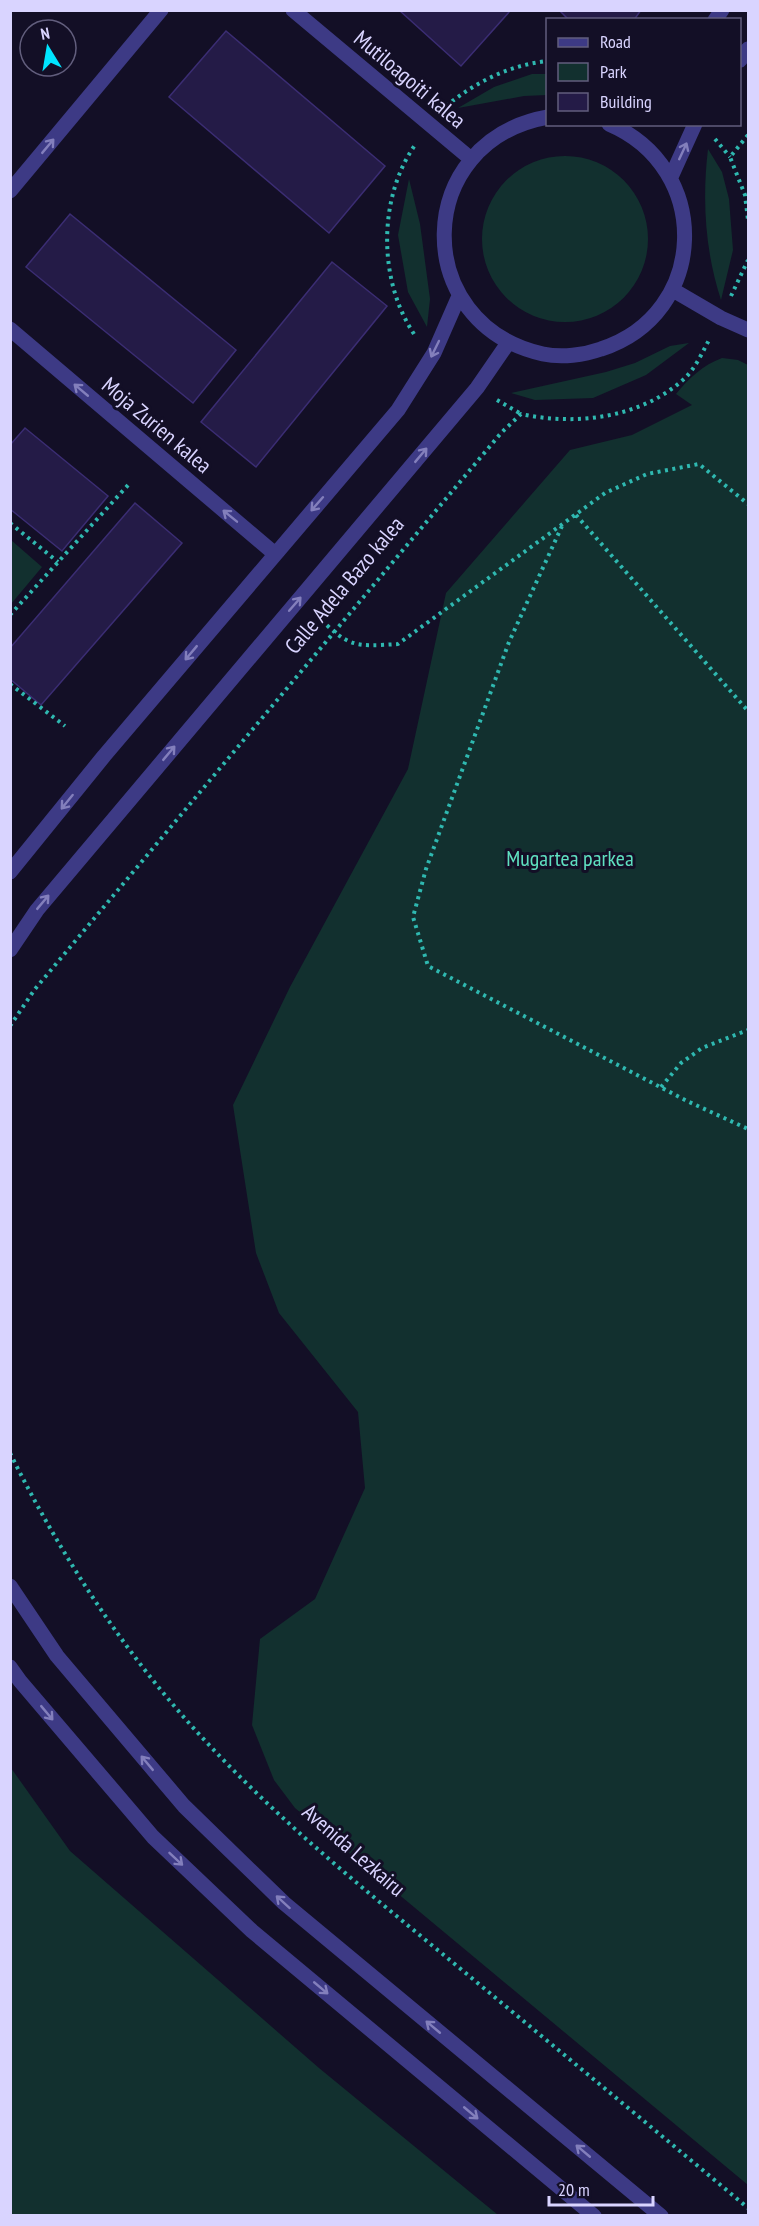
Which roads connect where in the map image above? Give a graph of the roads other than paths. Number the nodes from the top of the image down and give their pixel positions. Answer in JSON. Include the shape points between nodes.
{"nodes":[{"id":1,"x":161,"y":10,"type":"edge"},
{"id":2,"x":293,"y":10,"type":"edge"},
{"id":3,"x":546,"y":117,"type":"edge"},
{"id":4,"x":614,"y":126,"type":"edge"},
{"id":5,"x":694,"y":126,"type":"edge"},
{"id":6,"x":471,"y":159,"type":"junction"},
{"id":7,"x":671,"y":177,"type":"junction"},
{"id":8,"x":10,"y":191,"type":"edge"},
{"id":9,"x":673,"y":290,"type":"junction"},
{"id":10,"x":459,"y":296,"type":"junction"},
{"id":11,"x":10,"y":329,"type":"edge"},
{"id":12,"x":748,"y":330,"type":"edge"},
{"id":13,"x":508,"y":343,"type":"junction"},
{"id":14,"x":275,"y":554,"type":"junction"},
{"id":15,"x":10,"y":872,"type":"edge"},
{"id":16,"x":10,"y":951,"type":"edge"},
{"id":17,"x":10,"y":1586,"type":"edge"},
{"id":18,"x":10,"y":1667,"type":"edge"},
{"id":19,"x":594,"y":2216,"type":"edge"},
{"id":20,"x":661,"y":2216,"type":"edge"}],
"edges":[{"from":8,"to":1,"type":"street","one_way":true},
{"from":2,"to":6,"type":"street","name":"Mutiloagoiti kalea"},
{"from":3,"to":6,"type":"street","via":[[496,135]]},
{"from":4,"to":7,"type":"street","via":[[652,152]]},
{"from":7,"to":5,"type":"street","one_way":true},
{"from":6,"to":10,"type":"street","via":[[452,190],[444,226],[446,262]]},
{"from":7,"to":9,"type":"street","via":[[684,214],[685,253]]},
{"from":9,"to":12,"type":"street"},
{"from":9,"to":13,"type":"street","via":[[650,321],[627,338],[583,355],[545,355]]},
{"from":10,"to":13,"type":"street","via":[[480,323]]},
{"from":10,"to":14,"type":"street","one_way":true,"via":[[434,353],[398,410]]},
{"from":14,"to":11,"type":"street","name":"Moja Zurien kalea","one_way":true},
{"from":16,"to":13,"type":"street","name":"Calle Adela Bazo kalea","one_way":true,"via":[[37,910],[477,388]]},
{"from":14,"to":15,"type":"street","one_way":true},
{"from":20,"to":17,"type":"street","one_way":true,"via":[[284,1903],[184,1806],[57,1656]]},
{"from":18,"to":19,"type":"street","one_way":true,"via":[[153,1837],[252,1931]]}]}
